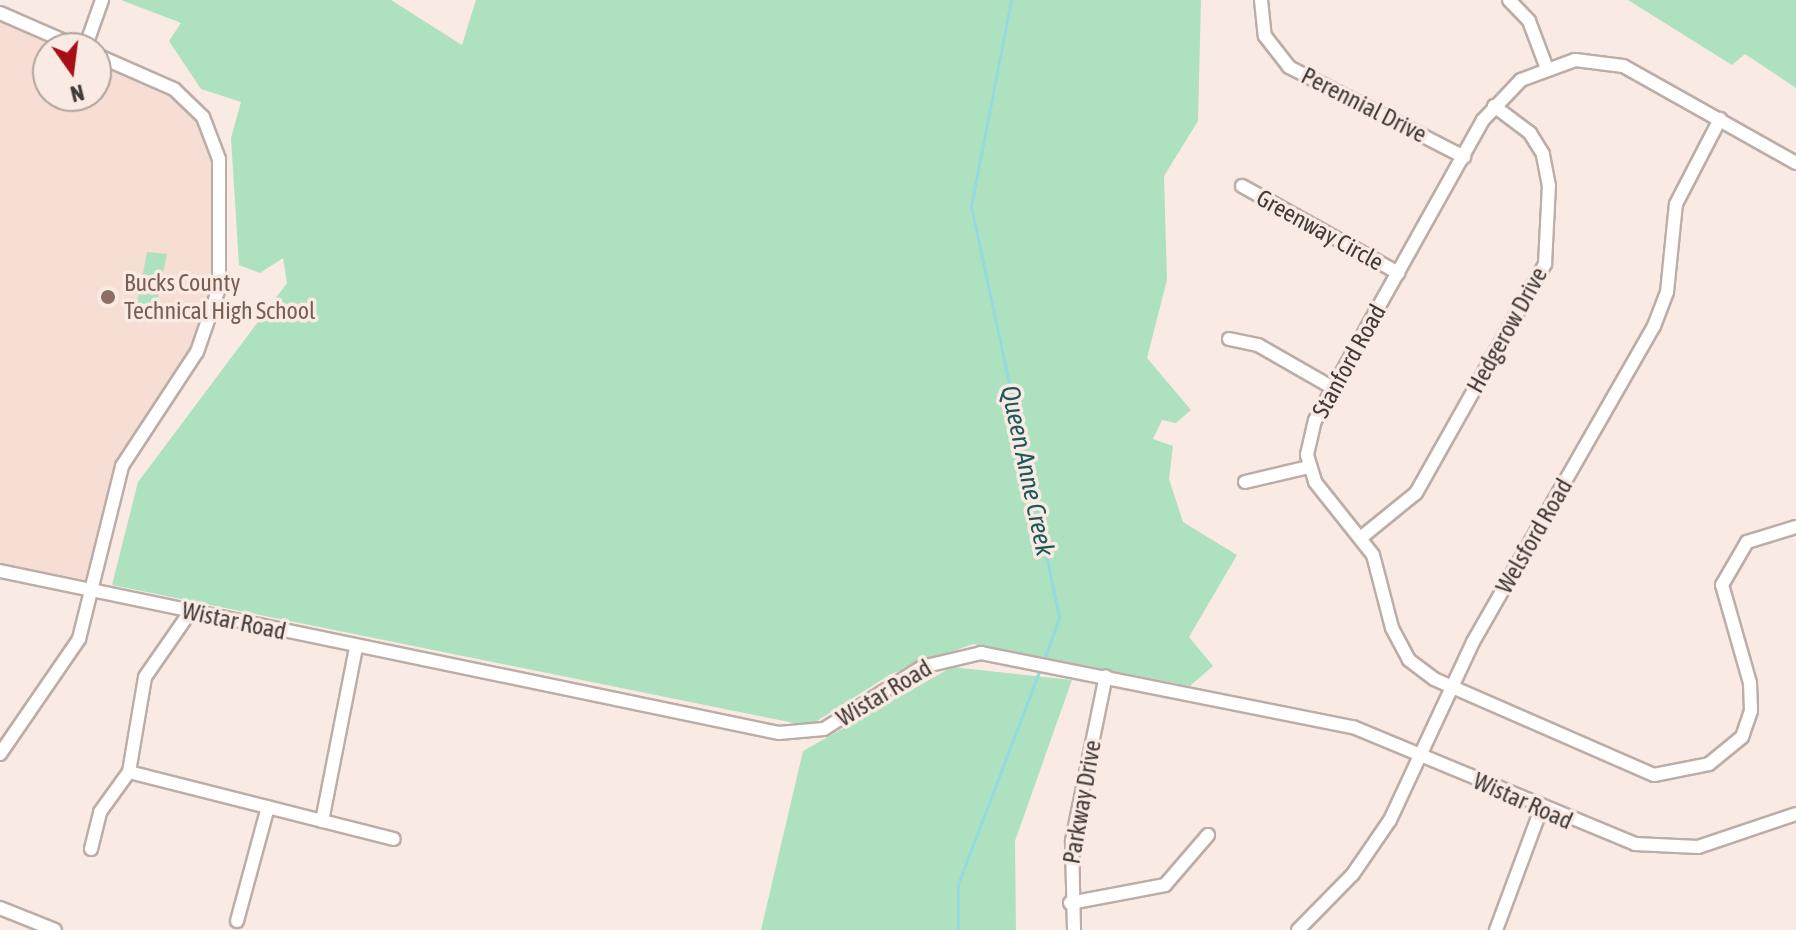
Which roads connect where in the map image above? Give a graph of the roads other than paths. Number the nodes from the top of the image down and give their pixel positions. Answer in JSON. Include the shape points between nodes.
{"nodes":[{"id":1,"x":102,"y":0,"type":"edge"},
{"id":2,"x":1261,"y":0,"type":"edge"},
{"id":3,"x":1509,"y":0,"type":"edge"},
{"id":4,"x":0,"y":13,"type":"edge"},
{"id":5,"x":45,"y":32,"type":"edge"},
{"id":6,"x":89,"y":32,"type":"edge"},
{"id":7,"x":112,"y":62,"type":"edge"},
{"id":8,"x":1546,"y":66,"type":"junction"},
{"id":9,"x":1494,"y":106,"type":"junction"},
{"id":10,"x":1720,"y":119,"type":"junction"},
{"id":11,"x":1464,"y":157,"type":"junction"},
{"id":12,"x":1796,"y":163,"type":"edge"},
{"id":13,"x":1242,"y":186,"type":"dead end"},
{"id":14,"x":1398,"y":273,"type":"junction"},
{"id":15,"x":1229,"y":339,"type":"dead end"},
{"id":16,"x":1333,"y":388,"type":"junction"},
{"id":17,"x":1309,"y":467,"type":"junction"},
{"id":18,"x":1245,"y":482,"type":"dead end"},
{"id":19,"x":1796,"y":527,"type":"edge"},
{"id":20,"x":1363,"y":536,"type":"junction"},
{"id":21,"x":0,"y":571,"type":"edge"},
{"id":22,"x":95,"y":592,"type":"junction"},
{"id":23,"x":190,"y":612,"type":"junction"},
{"id":24,"x":356,"y":647,"type":"junction"},
{"id":25,"x":1106,"y":676,"type":"junction"},
{"id":26,"x":1452,"y":686,"type":"junction"},
{"id":27,"x":0,"y":754,"type":"edge"},
{"id":28,"x":1420,"y":756,"type":"junction"},
{"id":29,"x":129,"y":772,"type":"junction"},
{"id":30,"x":268,"y":807,"type":"junction"},
{"id":31,"x":1541,"y":809,"type":"junction"},
{"id":32,"x":1796,"y":814,"type":"edge"},
{"id":33,"x":322,"y":821,"type":"junction"},
{"id":34,"x":1208,"y":835,"type":"dead end"},
{"id":35,"x":394,"y":839,"type":"dead end"},
{"id":36,"x":91,"y":849,"type":"dead end"},
{"id":37,"x":1070,"y":903,"type":"junction"},
{"id":38,"x":0,"y":908,"type":"edge"},
{"id":39,"x":237,"y":921,"type":"dead end"},
{"id":40,"x":55,"y":930,"type":"edge"},
{"id":41,"x":1074,"y":930,"type":"edge"},
{"id":42,"x":1298,"y":930,"type":"edge"},
{"id":43,"x":1496,"y":930,"type":"edge"}],
"edges":[{"from":1,"to":6,"type":"street"},
{"from":2,"to":11,"type":"street","name":"Perennial Drive","via":[[1265,36],[1289,67]]},
{"from":3,"to":8,"type":"street","via":[[1529,21]]},
{"from":4,"to":5,"type":"street"},
{"from":7,"to":22,"type":"street","via":[[174,89],[203,117],[219,159],[222,244],[215,306],[197,352],[122,466]]},
{"from":8,"to":9,"type":"street","name":"Stanford Road"},
{"from":8,"to":10,"type":"street","name":"Stanford Road","via":[[1590,60],[1623,66]]},
{"from":9,"to":11,"type":"street","name":"Stanford Road"},
{"from":9,"to":20,"type":"street","name":"Hedgerow Drive","via":[[1530,133],[1545,162],[1545,264],[1416,493]]},
{"from":10,"to":12,"type":"street","name":"Stanford Road"},
{"from":10,"to":26,"type":"street","name":"Welsford Road","via":[[1676,204],[1667,292],[1654,326]]},
{"from":11,"to":14,"type":"street","name":"Stanford Road"},
{"from":13,"to":14,"type":"street","name":"Greenway Circle"},
{"from":14,"to":16,"type":"street","name":"Stanford Road"},
{"from":15,"to":16,"type":"street","via":[[1258,345]]},
{"from":16,"to":17,"type":"street","name":"Stanford Road","via":[[1309,438]]},
{"from":17,"to":18,"type":"street"},
{"from":17,"to":20,"type":"street"},
{"from":19,"to":26,"type":"street","via":[[1756,535],[1727,568],[1722,604],[1750,683],[1751,711],[1742,737],[1709,764],[1683,774],[1646,773]]},
{"from":20,"to":26,"type":"street","via":[[1402,651]]},
{"from":21,"to":22,"type":"street","name":"Wistar Road"},
{"from":22,"to":23,"type":"street","name":"Wistar Road"},
{"from":22,"to":27,"type":"street","via":[[66,663]]},
{"from":23,"to":24,"type":"street","name":"Wistar Road"},
{"from":23,"to":29,"type":"street","via":[[145,677]]},
{"from":24,"to":25,"type":"street","name":"Wistar Road","via":[[793,734],[839,722],[948,657],[981,653]]},
{"from":24,"to":33,"type":"street"},
{"from":25,"to":28,"type":"street","name":"Wistar Road","via":[[1325,719]]},
{"from":25,"to":37,"type":"street","name":"Parkway Drive","via":[[1072,841]]},
{"from":26,"to":28,"type":"street","name":"Welsford Road"},
{"from":28,"to":31,"type":"street","name":"Wistar Road"},
{"from":28,"to":42,"type":"street","name":"Welsford Road","via":[[1370,852]]},
{"from":29,"to":30,"type":"street"},
{"from":29,"to":36,"type":"street","via":[[100,812]]},
{"from":30,"to":33,"type":"street"},
{"from":30,"to":39,"type":"street"},
{"from":31,"to":32,"type":"street","name":"Wistar Road","via":[[1621,841],[1661,847],[1716,842]]},
{"from":31,"to":43,"type":"street"},
{"from":33,"to":35,"type":"street"},
{"from":34,"to":37,"type":"street","via":[[1165,885]]},
{"from":37,"to":41,"type":"street","name":"Parkway Drive"},
{"from":38,"to":40,"type":"street"}]}
